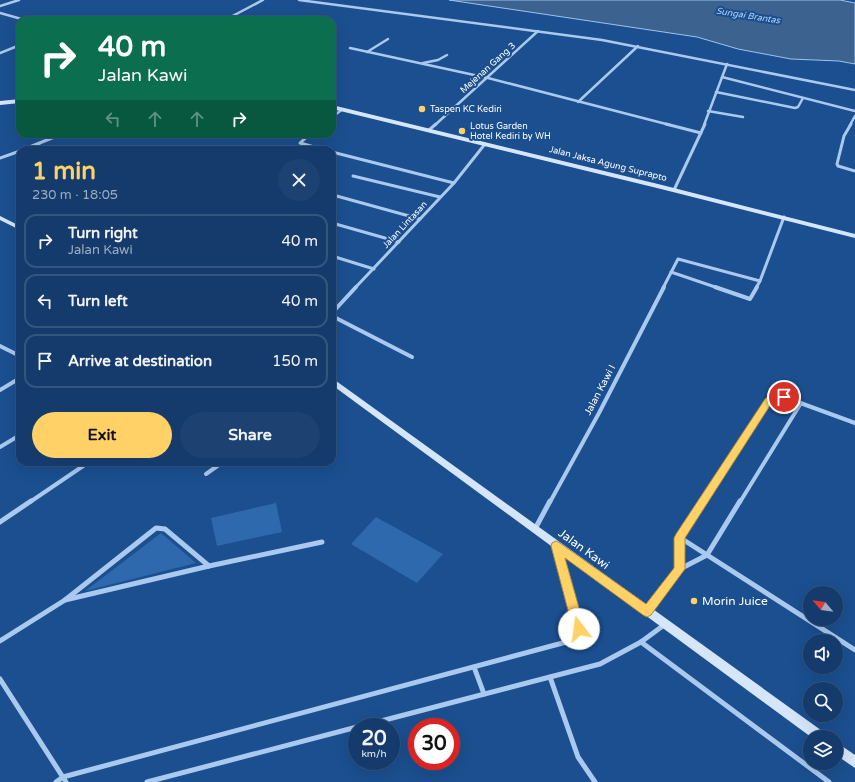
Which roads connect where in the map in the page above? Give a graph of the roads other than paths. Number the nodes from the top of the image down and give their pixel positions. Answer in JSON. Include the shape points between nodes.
{"nodes":[{"id":1,"x":19,"y":0,"type":"edge"},
{"id":2,"x":263,"y":0,"type":"edge"},
{"id":3,"x":299,"y":0,"type":"edge"},
{"id":4,"x":0,"y":6,"type":"edge"},
{"id":5,"x":0,"y":13,"type":"edge"},
{"id":6,"x":233,"y":16,"type":"edge"},
{"id":7,"x":16,"y":17,"type":"edge"},
{"id":8,"x":538,"y":31,"type":"junction"},
{"id":9,"x":388,"y":39,"type":"dead end"},
{"id":10,"x":638,"y":46,"type":"junction"},
{"id":11,"x":16,"y":47,"type":"edge"},
{"id":12,"x":350,"y":48,"type":"dead end"},
{"id":13,"x":367,"y":52,"type":"junction"},
{"id":14,"x":0,"y":53,"type":"edge"},
{"id":15,"x":447,"y":56,"type":"dead end"},
{"id":16,"x":421,"y":64,"type":"junction"},
{"id":17,"x":728,"y":64,"type":"junction"},
{"id":18,"x":722,"y":77,"type":"junction"},
{"id":19,"x":488,"y":78,"type":"junction"},
{"id":20,"x":855,"y":90,"type":"edge"},
{"id":21,"x":716,"y":92,"type":"junction"},
{"id":22,"x":803,"y":98,"type":"junction"},
{"id":23,"x":16,"y":102,"type":"edge"},
{"id":24,"x":578,"y":102,"type":"junction"},
{"id":25,"x":0,"y":104,"type":"edge"},
{"id":26,"x":336,"y":108,"type":"edge"},
{"id":27,"x":342,"y":109,"type":"junction"},
{"id":28,"x":708,"y":111,"type":"junction"},
{"id":29,"x":855,"y":111,"type":"edge"},
{"id":30,"x":336,"y":114,"type":"edge"},
{"id":31,"x":855,"y":116,"type":"edge"},
{"id":32,"x":743,"y":117,"type":"dead end"},
{"id":33,"x":429,"y":130,"type":"junction"},
{"id":34,"x":701,"y":133,"type":"junction"},
{"id":35,"x":53,"y":138,"type":"edge"},
{"id":36,"x":305,"y":138,"type":"edge"},
{"id":37,"x":485,"y":144,"type":"junction"},
{"id":38,"x":37,"y":145,"type":"joint"},
{"id":39,"x":34,"y":146,"type":"edge"},
{"id":40,"x":311,"y":146,"type":"edge"},
{"id":41,"x":16,"y":152,"type":"edge"},
{"id":42,"x":336,"y":153,"type":"edge"},
{"id":43,"x":0,"y":158,"type":"edge"},
{"id":44,"x":855,"y":171,"type":"edge"},
{"id":45,"x":353,"y":176,"type":"dead end"},
{"id":46,"x":454,"y":183,"type":"junction"},
{"id":47,"x":674,"y":190,"type":"junction"},
{"id":48,"x":336,"y":196,"type":"edge"},
{"id":49,"x":440,"y":197,"type":"junction"},
{"id":50,"x":784,"y":217,"type":"junction"},
{"id":51,"x":0,"y":218,"type":"edge"},
{"id":52,"x":420,"y":219,"type":"junction"},
{"id":53,"x":336,"y":224,"type":"edge"},
{"id":54,"x":16,"y":226,"type":"edge"},
{"id":55,"x":855,"y":236,"type":"edge"},
{"id":56,"x":399,"y":242,"type":"junction"},
{"id":57,"x":336,"y":257,"type":"edge"},
{"id":58,"x":374,"y":269,"type":"junction"},
{"id":59,"x":671,"y":272,"type":"junction"},
{"id":60,"x":760,"y":281,"type":"junction"},
{"id":61,"x":336,"y":310,"type":"edge"},
{"id":62,"x":336,"y":316,"type":"edge"},
{"id":63,"x":0,"y":346,"type":"edge"},
{"id":64,"x":16,"y":354,"type":"edge"},
{"id":65,"x":412,"y":357,"type":"dead end"},
{"id":66,"x":16,"y":380,"type":"edge"},
{"id":67,"x":336,"y":384,"type":"edge"},
{"id":68,"x":0,"y":390,"type":"edge"},
{"id":69,"x":801,"y":403,"type":"junction"},
{"id":70,"x":855,"y":423,"type":"edge"},
{"id":71,"x":16,"y":437,"type":"edge"},
{"id":72,"x":0,"y":447,"type":"edge"},
{"id":73,"x":83,"y":466,"type":"edge"},
{"id":74,"x":217,"y":466,"type":"edge"},
{"id":75,"x":206,"y":474,"type":"dead end"},
{"id":76,"x":0,"y":522,"type":"edge"},
{"id":77,"x":535,"y":530,"type":"junction"},
{"id":78,"x":679,"y":538,"type":"junction"},
{"id":79,"x":322,"y":542,"type":"dead end"},
{"id":80,"x":556,"y":546,"type":"junction"},
{"id":81,"x":707,"y":555,"type":"junction"},
{"id":82,"x":209,"y":566,"type":"junction"},
{"id":83,"x":680,"y":569,"type":"junction"},
{"id":84,"x":65,"y":600,"type":"junction"},
{"id":85,"x":647,"y":611,"type":"junction"},
{"id":86,"x":664,"y":624,"type":"junction"},
{"id":87,"x":0,"y":641,"type":"edge"},
{"id":88,"x":641,"y":642,"type":"junction"},
{"id":89,"x":855,"y":650,"type":"edge"},
{"id":90,"x":474,"y":667,"type":"junction"},
{"id":91,"x":550,"y":677,"type":"junction"},
{"id":92,"x":0,"y":679,"type":"edge"},
{"id":93,"x":484,"y":694,"type":"junction"},
{"id":94,"x":392,"y":718,"type":"edge"},
{"id":95,"x":348,"y":729,"type":"edge"},
{"id":96,"x":810,"y":730,"type":"edge"},
{"id":97,"x":843,"y":753,"type":"edge"},
{"id":98,"x":855,"y":762,"type":"edge"},
{"id":99,"x":65,"y":779,"type":"edge"},
{"id":100,"x":56,"y":782,"type":"edge"},
{"id":101,"x":147,"y":782,"type":"edge"},
{"id":102,"x":595,"y":782,"type":"edge"},
{"id":103,"x":829,"y":782,"type":"edge"}],
"edges":[{"from":1,"to":4,"type":"street"},
{"from":2,"to":6,"type":"street"},
{"from":3,"to":8,"type":"street"},
{"from":5,"to":7,"type":"street"},
{"from":8,"to":10,"type":"street"},
{"from":8,"to":19,"type":"street","name":"Mejenan Gang 3"},
{"from":9,"to":13,"type":"street"},
{"from":10,"to":17,"type":"street"},
{"from":10,"to":24,"type":"street"},
{"from":11,"to":14,"type":"street"},
{"from":12,"to":13,"type":"street"},
{"from":13,"to":16,"type":"street"},
{"from":15,"to":16,"type":"street"},
{"from":16,"to":19,"type":"street"},
{"from":17,"to":18,"type":"street"},
{"from":17,"to":20,"type":"street"},
{"from":18,"to":21,"type":"street"},
{"from":18,"to":22,"type":"street"},
{"from":19,"to":24,"type":"street"},
{"from":19,"to":33,"type":"street","name":"Mejenan Gang 3"},
{"from":21,"to":22,"type":"street","via":[[795,108]]},
{"from":21,"to":28,"type":"street"},
{"from":22,"to":29,"type":"street"},
{"from":23,"to":25,"type":"main road"},
{"from":24,"to":34,"type":"street"},
{"from":26,"to":27,"type":"main road","name":"Jalan Jaksa Agung Suprapto"},
{"from":27,"to":30,"type":"street"},
{"from":27,"to":33,"type":"main road","name":"Jalan Jaksa Agung Suprapto"},
{"from":28,"to":32,"type":"street"},
{"from":28,"to":34,"type":"street"},
{"from":31,"to":44,"type":"street","via":[[844,136],[837,165]]},
{"from":33,"to":37,"type":"main road","name":"Jalan Jaksa Agung Suprapto"},
{"from":34,"to":47,"type":"street"},
{"from":35,"to":38,"type":"street"},
{"from":36,"to":40,"type":"street","via":[[300,143]]},
{"from":37,"to":46,"type":"street","name":"Jalan Lintasan"},
{"from":37,"to":47,"type":"main road","name":"Jalan Jaksa Agung Suprapto"},
{"from":38,"to":39,"type":"street"},
{"from":41,"to":43,"type":"street"},
{"from":42,"to":46,"type":"street"},
{"from":45,"to":49,"type":"street"},
{"from":46,"to":49,"type":"street","name":"Jalan Lintasan"},
{"from":47,"to":50,"type":"main road","name":"Jalan Jaksa Agung Suprapto"},
{"from":48,"to":52,"type":"street"},
{"from":49,"to":52,"type":"street","name":"Jalan Lintasan"},
{"from":50,"to":55,"type":"main road","name":"Jalan Jaksa Agung Suprapto"},
{"from":50,"to":60,"type":"street"},
{"from":51,"to":54,"type":"main road"},
{"from":52,"to":56,"type":"street","name":"Jalan Lintasan"},
{"from":53,"to":56,"type":"street"},
{"from":56,"to":58,"type":"street","name":"Jalan Lintasan"},
{"from":57,"to":58,"type":"street"},
{"from":58,"to":61,"type":"street","name":"Jalan Lintasan"},
{"from":59,"to":60,"type":"street","name":"Jalan Kawi I","via":[[679,258]]},
{"from":59,"to":60,"type":"street","via":[[750,300]]},
{"from":59,"to":77,"type":"street","name":"Jalan Kawi I","via":[[599,413]]},
{"from":62,"to":65,"type":"street"},
{"from":63,"to":64,"type":"street"},
{"from":66,"to":68,"type":"street"},
{"from":67,"to":77,"type":"main road","name":"Jalan Kawi"},
{"from":69,"to":70,"type":"street"},
{"from":69,"to":78,"type":"street","via":[[776,396],[768,401]]},
{"from":69,"to":81,"type":"street"},
{"from":71,"to":72,"type":"street"},
{"from":73,"to":76,"type":"street"},
{"from":74,"to":75,"type":"street"},
{"from":77,"to":80,"type":"main road","name":"Jalan Kawi"},
{"from":78,"to":81,"type":"street"},
{"from":78,"to":83,"type":"street"},
{"from":79,"to":82,"type":"street"},
{"from":80,"to":85,"type":"main road","name":"Jalan Kawi"},
{"from":80,"to":90,"type":"street","via":[[579,629],[575,638]]},
{"from":81,"to":83,"type":"street"},
{"from":81,"to":89,"type":"street"},
{"from":82,"to":84,"type":"street"},
{"from":82,"to":84,"type":"street","via":[[165,528],[156,528]]},
{"from":83,"to":85,"type":"street"},
{"from":84,"to":87,"type":"street"},
{"from":85,"to":86,"type":"main road","name":"Jalan Kawi"},
{"from":86,"to":88,"type":"street"},
{"from":86,"to":96,"type":"main road","name":"Jalan Kawi"},
{"from":88,"to":91,"type":"street","via":[[600,664]]},
{"from":88,"to":103,"type":"street"},
{"from":90,"to":93,"type":"street"},
{"from":90,"to":99,"type":"street"},
{"from":91,"to":93,"type":"street"},
{"from":91,"to":102,"type":"street","via":[[578,757]]},
{"from":92,"to":99,"type":"street"},
{"from":93,"to":94,"type":"street"},
{"from":95,"to":101,"type":"street"},
{"from":97,"to":98,"type":"main road"},
{"from":99,"to":100,"type":"street"}]}
